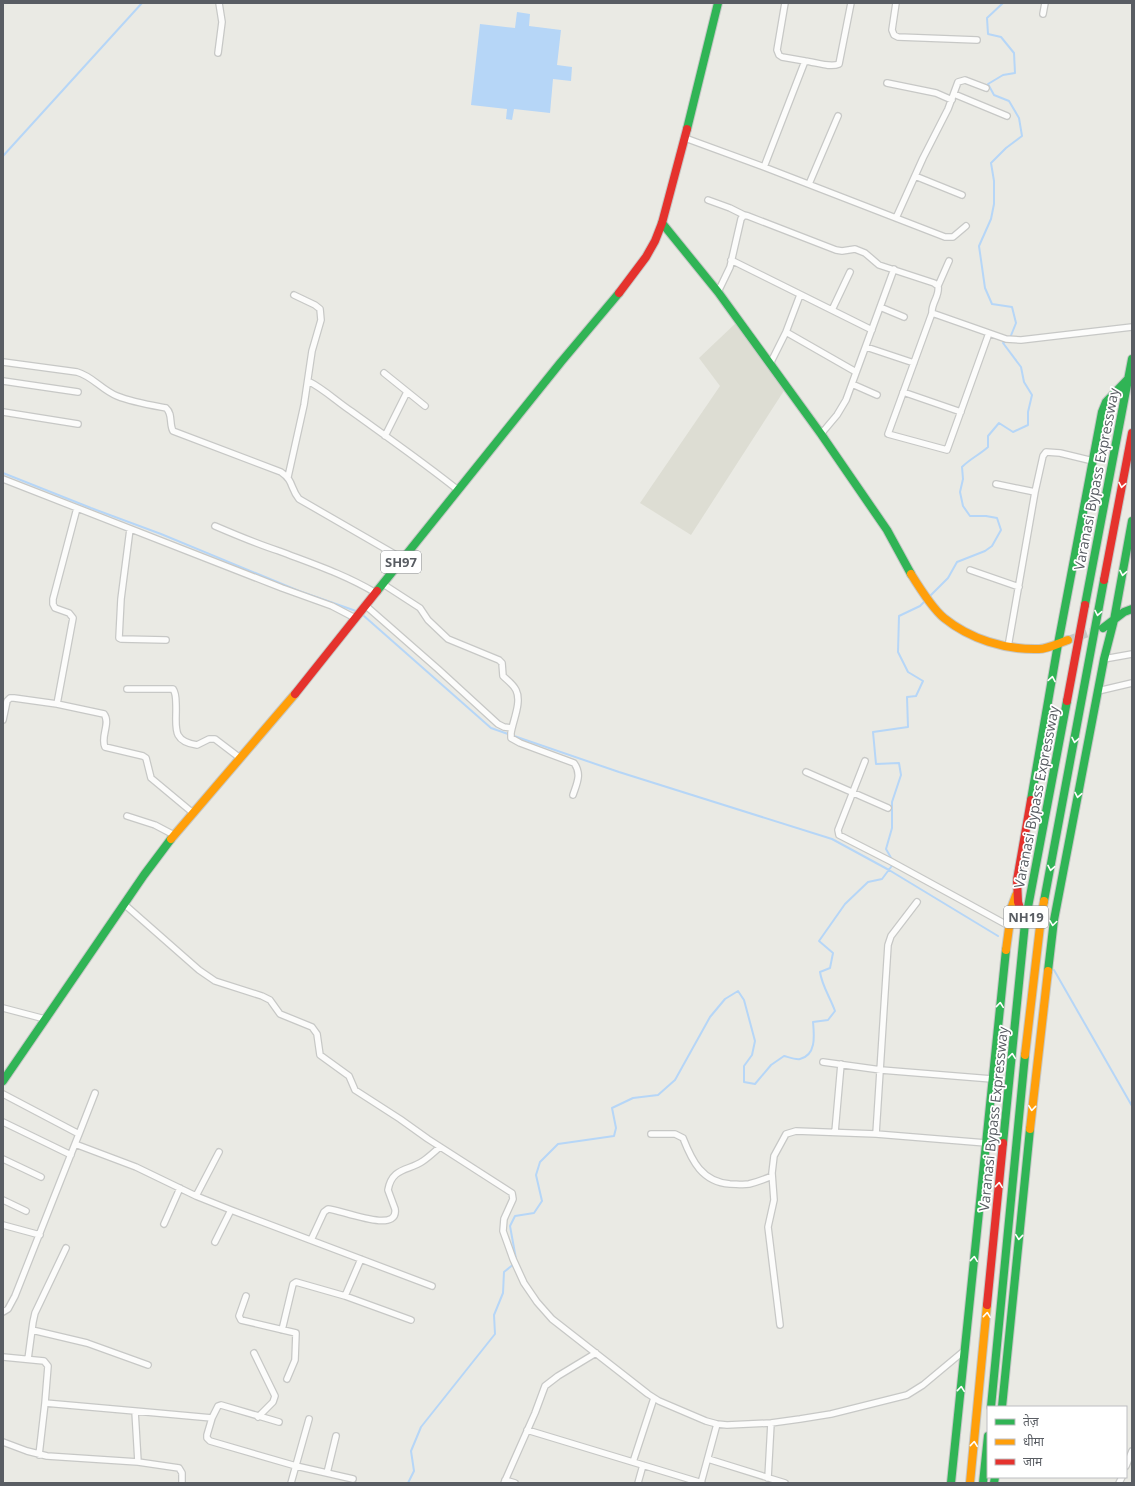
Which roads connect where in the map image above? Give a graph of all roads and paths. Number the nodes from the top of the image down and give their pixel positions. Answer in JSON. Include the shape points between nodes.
{"nodes":[{"id":1,"x":218,"y":3,"type":"edge"},
{"id":2,"x":718,"y":3,"type":"edge"},
{"id":3,"x":785,"y":3,"type":"edge"},
{"id":4,"x":851,"y":3,"type":"edge"},
{"id":5,"x":896,"y":3,"type":"edge"},
{"id":6,"x":1045,"y":3,"type":"edge"},
{"id":7,"x":1043,"y":14,"type":"dead end"},
{"id":8,"x":977,"y":40,"type":"dead end"},
{"id":9,"x":218,"y":53,"type":"dead end"},
{"id":10,"x":805,"y":61,"type":"junction"},
{"id":11,"x":887,"y":83,"type":"dead end"},
{"id":12,"x":986,"y":88,"type":"dead end"},
{"id":13,"x":953,"y":97,"type":"junction"},
{"id":14,"x":838,"y":116,"type":"dead end"},
{"id":15,"x":1007,"y":116,"type":"dead end"},
{"id":16,"x":684,"y":138,"type":"junction"},
{"id":17,"x":764,"y":167,"type":"junction"},
{"id":18,"x":915,"y":176,"type":"junction"},
{"id":19,"x":809,"y":184,"type":"junction"},
{"id":20,"x":962,"y":195,"type":"dead end"},
{"id":21,"x":708,"y":200,"type":"dead end"},
{"id":22,"x":744,"y":215,"type":"junction"},
{"id":23,"x":896,"y":218,"type":"junction"},
{"id":24,"x":662,"y":223,"type":"junction"},
{"id":25,"x":966,"y":226,"type":"dead end"},
{"id":26,"x":731,"y":260,"type":"junction"},
{"id":27,"x":948,"y":262,"type":"dead end"},
{"id":28,"x":894,"y":269,"type":"junction"},
{"id":29,"x":850,"y":272,"type":"dead end"},
{"id":30,"x":938,"y":286,"type":"junction"},
{"id":31,"x":718,"y":292,"type":"junction"},
{"id":32,"x":294,"y":295,"type":"dead end"},
{"id":33,"x":800,"y":295,"type":"junction"},
{"id":34,"x":880,"y":308,"type":"junction"},
{"id":35,"x":832,"y":310,"type":"junction"},
{"id":36,"x":932,"y":313,"type":"junction"},
{"id":37,"x":904,"y":317,"type":"dead end"},
{"id":38,"x":1132,"y":327,"type":"edge"},
{"id":39,"x":872,"y":330,"type":"junction"},
{"id":40,"x":786,"y":332,"type":"junction"},
{"id":41,"x":989,"y":333,"type":"junction"},
{"id":42,"x":866,"y":347,"type":"junction"},
{"id":43,"x":1132,"y":359,"type":"edge"},
{"id":44,"x":3,"y":362,"type":"edge"},
{"id":45,"x":914,"y":363,"type":"junction"},
{"id":46,"x":770,"y":364,"type":"junction"},
{"id":47,"x":856,"y":372,"type":"junction"},
{"id":48,"x":384,"y":373,"type":"dead end"},
{"id":49,"x":1128,"y":379,"type":"junction"},
{"id":50,"x":3,"y":381,"type":"edge"},
{"id":51,"x":308,"y":381,"type":"junction"},
{"id":52,"x":852,"y":384,"type":"junction"},
{"id":53,"x":78,"y":392,"type":"dead end"},
{"id":54,"x":407,"y":392,"type":"junction"},
{"id":55,"x":903,"y":392,"type":"junction"},
{"id":56,"x":876,"y":395,"type":"dead end"},
{"id":57,"x":425,"y":406,"type":"dead end"},
{"id":58,"x":3,"y":412,"type":"edge"},
{"id":59,"x":961,"y":412,"type":"junction"},
{"id":60,"x":78,"y":424,"type":"dead end"},
{"id":61,"x":1132,"y":433,"type":"edge"},
{"id":62,"x":821,"y":434,"type":"junction"},
{"id":63,"x":386,"y":436,"type":"junction"},
{"id":64,"x":1093,"y":461,"type":"junction"},
{"id":65,"x":288,"y":477,"type":"junction"},
{"id":66,"x":3,"y":479,"type":"edge"},
{"id":67,"x":996,"y":484,"type":"dead end"},
{"id":68,"x":458,"y":490,"type":"junction"},
{"id":69,"x":1035,"y":492,"type":"junction"},
{"id":70,"x":76,"y":508,"type":"junction"},
{"id":71,"x":1132,"y":521,"type":"edge"},
{"id":72,"x":215,"y":526,"type":"dead end"},
{"id":73,"x":130,"y":529,"type":"junction"},
{"id":74,"x":403,"y":559,"type":"junction"},
{"id":75,"x":970,"y":570,"type":"dead end"},
{"id":76,"x":383,"y":584,"type":"junction"},
{"id":77,"x":1019,"y":587,"type":"junction"},
{"id":78,"x":376,"y":593,"type":"junction"},
{"id":79,"x":366,"y":605,"type":"junction"},
{"id":80,"x":1132,"y":609,"type":"edge"},
{"id":81,"x":355,"y":618,"type":"junction"},
{"id":82,"x":1114,"y":620,"type":"junction"},
{"id":83,"x":1104,"y":628,"type":"tunnel mouth"},
{"id":84,"x":166,"y":640,"type":"dead end"},
{"id":85,"x":1068,"y":640,"type":"tunnel mouth"},
{"id":86,"x":1058,"y":644,"type":"junction"},
{"id":87,"x":1008,"y":647,"type":"junction"},
{"id":88,"x":1132,"y":654,"type":"edge"},
{"id":89,"x":1104,"y":659,"type":"junction"},
{"id":90,"x":1132,"y":683,"type":"edge"},
{"id":91,"x":127,"y":689,"type":"dead end"},
{"id":92,"x":1098,"y":691,"type":"junction"},
{"id":93,"x":57,"y":704,"type":"junction"},
{"id":94,"x":3,"y":720,"type":"edge"},
{"id":95,"x":512,"y":728,"type":"junction"},
{"id":96,"x":240,"y":758,"type":"junction"},
{"id":97,"x":865,"y":761,"type":"dead end"},
{"id":98,"x":806,"y":772,"type":"dead end"},
{"id":99,"x":853,"y":792,"type":"junction"},
{"id":100,"x":573,"y":795,"type":"dead end"},
{"id":101,"x":888,"y":808,"type":"dead end"},
{"id":102,"x":193,"y":813,"type":"junction"},
{"id":103,"x":127,"y":816,"type":"dead end"},
{"id":104,"x":174,"y":835,"type":"junction"},
{"id":105,"x":1016,"y":895,"type":"junction"},
{"id":106,"x":917,"y":902,"type":"dead end"},
{"id":107,"x":124,"y":904,"type":"junction"},
{"id":108,"x":1025,"y":923,"type":"junction"},
{"id":109,"x":1009,"y":926,"type":"junction"},
{"id":110,"x":3,"y":1008,"type":"edge"},
{"id":111,"x":45,"y":1020,"type":"junction"},
{"id":112,"x":823,"y":1062,"type":"dead end"},
{"id":113,"x":841,"y":1064,"type":"junction"},
{"id":114,"x":881,"y":1070,"type":"junction"},
{"id":115,"x":992,"y":1079,"type":"junction"},
{"id":116,"x":3,"y":1082,"type":"edge"},
{"id":117,"x":96,"y":1093,"type":"dead end"},
{"id":118,"x":3,"y":1094,"type":"edge"},
{"id":119,"x":3,"y":1122,"type":"edge"},
{"id":120,"x":835,"y":1132,"type":"junction"},
{"id":121,"x":79,"y":1134,"type":"junction"},
{"id":122,"x":651,"y":1134,"type":"dead end"},
{"id":123,"x":876,"y":1134,"type":"junction"},
{"id":124,"x":986,"y":1143,"type":"junction"},
{"id":125,"x":75,"y":1144,"type":"junction"},
{"id":126,"x":440,"y":1147,"type":"junction"},
{"id":127,"x":219,"y":1152,"type":"dead end"},
{"id":128,"x":71,"y":1155,"type":"junction"},
{"id":129,"x":3,"y":1159,"type":"edge"},
{"id":130,"x":772,"y":1176,"type":"junction"},
{"id":131,"x":41,"y":1177,"type":"dead end"},
{"id":132,"x":180,"y":1188,"type":"junction"},
{"id":133,"x":196,"y":1196,"type":"junction"},
{"id":134,"x":3,"y":1200,"type":"edge"},
{"id":135,"x":231,"y":1210,"type":"junction"},
{"id":136,"x":26,"y":1211,"type":"dead end"},
{"id":137,"x":164,"y":1224,"type":"dead end"},
{"id":138,"x":3,"y":1225,"type":"edge"},
{"id":139,"x":40,"y":1235,"type":"junction"},
{"id":140,"x":311,"y":1240,"type":"junction"},
{"id":141,"x":215,"y":1242,"type":"dead end"},
{"id":142,"x":66,"y":1248,"type":"dead end"},
{"id":143,"x":361,"y":1259,"type":"junction"},
{"id":144,"x":432,"y":1286,"type":"dead end"},
{"id":145,"x":246,"y":1296,"type":"dead end"},
{"id":146,"x":345,"y":1296,"type":"junction"},
{"id":147,"x":3,"y":1312,"type":"edge"},
{"id":148,"x":411,"y":1320,"type":"dead end"},
{"id":149,"x":780,"y":1325,"type":"dead end"},
{"id":150,"x":32,"y":1330,"type":"junction"},
{"id":151,"x":282,"y":1330,"type":"junction"},
{"id":152,"x":965,"y":1350,"type":"junction"},
{"id":153,"x":254,"y":1353,"type":"dead end"},
{"id":154,"x":596,"y":1353,"type":"junction"},
{"id":155,"x":3,"y":1356,"type":"edge"},
{"id":156,"x":28,"y":1359,"type":"junction"},
{"id":157,"x":148,"y":1365,"type":"dead end"},
{"id":158,"x":287,"y":1379,"type":"dead end"},
{"id":159,"x":654,"y":1398,"type":"junction"},
{"id":160,"x":45,"y":1403,"type":"junction"},
{"id":161,"x":991,"y":1406,"type":"edge"},
{"id":162,"x":1002,"y":1406,"type":"edge"},
{"id":163,"x":136,"y":1411,"type":"junction"},
{"id":164,"x":258,"y":1417,"type":"junction"},
{"id":165,"x":212,"y":1418,"type":"junction"},
{"id":166,"x":309,"y":1419,"type":"dead end"},
{"id":167,"x":279,"y":1422,"type":"dead end"},
{"id":168,"x":771,"y":1423,"type":"junction"},
{"id":169,"x":717,"y":1424,"type":"junction"},
{"id":170,"x":527,"y":1430,"type":"junction"},
{"id":171,"x":336,"y":1436,"type":"dead end"},
{"id":172,"x":3,"y":1442,"type":"edge"},
{"id":173,"x":987,"y":1445,"type":"edge"},
{"id":174,"x":1132,"y":1451,"type":"edge"},
{"id":175,"x":39,"y":1454,"type":"junction"},
{"id":176,"x":708,"y":1459,"type":"junction"},
{"id":177,"x":138,"y":1462,"type":"junction"},
{"id":178,"x":633,"y":1462,"type":"junction"},
{"id":179,"x":1127,"y":1464,"type":"edge"},
{"id":180,"x":643,"y":1465,"type":"junction"},
{"id":181,"x":296,"y":1466,"type":"junction"},
{"id":182,"x":327,"y":1473,"type":"junction"},
{"id":183,"x":768,"y":1478,"type":"junction"},
{"id":184,"x":353,"y":1479,"type":"dead end"},
{"id":185,"x":504,"y":1481,"type":"edge"},
{"id":186,"x":182,"y":1483,"type":"edge"},
{"id":187,"x":291,"y":1483,"type":"edge"},
{"id":188,"x":515,"y":1483,"type":"edge"},
{"id":189,"x":638,"y":1483,"type":"edge"},
{"id":190,"x":701,"y":1483,"type":"edge"},
{"id":191,"x":785,"y":1483,"type":"edge"},
{"id":192,"x":951,"y":1483,"type":"edge"},
{"id":193,"x":970,"y":1483,"type":"edge"},
{"id":194,"x":983,"y":1483,"type":"edge"}],
"edges":[{"from":1,"to":9,"type":"street","via":[[222,22]]},
{"from":2,"to":16,"type":"main road","number":"SH97"},
{"from":3,"to":10,"type":"street","via":[[778,55]]},
{"from":4,"to":10,"type":"street","via":[[839,64]]},
{"from":5,"to":8,"type":"street","via":[[892,30],[898,37]]},
{"from":6,"to":7,"type":"street"},
{"from":10,"to":17,"type":"street"},
{"from":11,"to":13,"type":"street"},
{"from":12,"to":13,"type":"street","via":[[962,80],[958,82]]},
{"from":13,"to":15,"type":"street"},
{"from":13,"to":18,"type":"street"},
{"from":14,"to":19,"type":"street"},
{"from":16,"to":17,"type":"street"},
{"from":16,"to":24,"type":"main road","number":"SH97"},
{"from":17,"to":19,"type":"street"},
{"from":18,"to":20,"type":"street"},
{"from":18,"to":23,"type":"street"},
{"from":19,"to":23,"type":"street"},
{"from":21,"to":22,"type":"street"},
{"from":22,"to":26,"type":"street"},
{"from":22,"to":28,"type":"street","via":[[836,250],[855,249],[865,253],[879,265]]},
{"from":23,"to":25,"type":"street","via":[[945,237],[953,237]]},
{"from":24,"to":31,"type":"main road"},
{"from":24,"to":68,"type":"main road","number":"SH97","via":[[652,246],[634,274]]},
{"from":26,"to":31,"type":"street"},
{"from":26,"to":33,"type":"street"},
{"from":27,"to":30,"type":"street"},
{"from":28,"to":30,"type":"street"},
{"from":28,"to":34,"type":"street"},
{"from":29,"to":35,"type":"street"},
{"from":30,"to":36,"type":"street"},
{"from":31,"to":46,"type":"main road"},
{"from":32,"to":51,"type":"street","via":[[315,305],[321,313]]},
{"from":33,"to":35,"type":"street"},
{"from":33,"to":40,"type":"street"},
{"from":34,"to":37,"type":"street"},
{"from":34,"to":39,"type":"street"},
{"from":35,"to":39,"type":"street"},
{"from":36,"to":41,"type":"street"},
{"from":36,"to":45,"type":"street"},
{"from":38,"to":41,"type":"street","via":[[1013,340]]},
{"from":39,"to":42,"type":"street"},
{"from":40,"to":46,"type":"street"},
{"from":40,"to":47,"type":"street"},
{"from":41,"to":59,"type":"street"},
{"from":42,"to":45,"type":"street"},
{"from":42,"to":47,"type":"street"},
{"from":43,"to":49,"type":"main road","name":"Varanasi Bypass Expressway","number":"NH19"},
{"from":44,"to":65,"type":"street","via":[[85,374],[116,396],[166,408],[170,414],[171,429],[175,432],[281,472]]},
{"from":45,"to":55,"type":"street"},
{"from":46,"to":62,"type":"main road"},
{"from":47,"to":52,"type":"street"},
{"from":48,"to":54,"type":"street"},
{"from":49,"to":64,"type":"main road","via":[[1106,402]]},
{"from":49,"to":108,"type":"main road","name":"Varanasi Bypass Expressway","number":"NH19"},
{"from":50,"to":53,"type":"street"},
{"from":51,"to":63,"type":"street","via":[[320,387]]},
{"from":51,"to":65,"type":"street"},
{"from":52,"to":56,"type":"street"},
{"from":52,"to":62,"type":"street","via":[[843,407]]},
{"from":54,"to":57,"type":"street"},
{"from":54,"to":63,"type":"street"},
{"from":55,"to":59,"type":"street"},
{"from":55,"to":59,"type":"street","via":[[888,434],[947,450]]},
{"from":58,"to":60,"type":"street"},
{"from":61,"to":161,"type":"main road","name":"Varanasi Bypass Expressway","number":"NH19","one_way":true,"via":[[1041,918]]},
{"from":62,"to":87,"type":"main road","via":[[887,530],[918,586],[943,617],[977,638]]},
{"from":63,"to":68,"type":"street"},
{"from":64,"to":69,"type":"street","via":[[1046,452]]},
{"from":64,"to":86,"type":"main road"},
{"from":65,"to":74,"type":"street","via":[[299,499]]},
{"from":66,"to":70,"type":"street"},
{"from":67,"to":69,"type":"street"},
{"from":68,"to":74,"type":"main road","number":"SH97"},
{"from":69,"to":77,"type":"street"},
{"from":70,"to":73,"type":"street"},
{"from":70,"to":93,"type":"street","via":[[53,599],[55,608],[69,612],[73,618]]},
{"from":71,"to":82,"type":"main road","one_way":true},
{"from":72,"to":78,"type":"street","via":[[323,566]]},
{"from":73,"to":81,"type":"street","via":[[332,606]]},
{"from":73,"to":84,"type":"street","via":[[119,638]]},
{"from":74,"to":76,"type":"main road","number":"SH97"},
{"from":75,"to":77,"type":"street"},
{"from":76,"to":78,"type":"main road","number":"SH97"},
{"from":76,"to":95,"type":"street","via":[[420,608],[428,620],[448,639],[502,663],[503,676],[517,691],[518,699]]},
{"from":77,"to":87,"type":"street"},
{"from":78,"to":79,"type":"main road","number":"SH97"},
{"from":79,"to":81,"type":"main road","number":"SH97"},
{"from":79,"to":95,"type":"street","via":[[498,724]]},
{"from":80,"to":82,"type":"main road"},
{"from":81,"to":96,"type":"main road","number":"SH97","via":[[280,714]]},
{"from":82,"to":83,"type":"main road"},
{"from":82,"to":89,"type":"main road"},
{"from":85,"to":86,"type":"main road"},
{"from":86,"to":87,"type":"main road","via":[[1040,649]]},
{"from":105,"to":86,"type":"main road","one_way":true},
{"from":88,"to":89,"type":"street"},
{"from":89,"to":92,"type":"main road"},
{"from":90,"to":92,"type":"street"},
{"from":91,"to":96,"type":"street","via":[[173,689],[177,733],[180,739],[197,745],[215,739]]},
{"from":92,"to":162,"type":"main road","one_way":true,"via":[[1054,920],[1038,1050]]},
{"from":93,"to":94,"type":"street","via":[[10,698]]},
{"from":93,"to":102,"type":"street","via":[[104,714],[107,719],[103,742],[105,747],[146,758],[151,778]]},
{"from":95,"to":100,"type":"street","via":[[511,738],[574,763],[579,776]]},
{"from":96,"to":102,"type":"main road","number":"SH97"},
{"from":97,"to":99,"type":"street"},
{"from":98,"to":99,"type":"street"},
{"from":99,"to":101,"type":"street"},
{"from":99,"to":109,"type":"street","via":[[838,830],[839,835]]},
{"from":102,"to":104,"type":"main road","number":"SH97"},
{"from":103,"to":104,"type":"street","via":[[155,825]]},
{"from":104,"to":107,"type":"main road","number":"SH97"},
{"from":105,"to":108,"type":"main road"},
{"from":105,"to":109,"type":"main road"},
{"from":106,"to":114,"type":"street","via":[[891,936],[888,945]]},
{"from":107,"to":111,"type":"main road","number":"SH97"},
{"from":107,"to":126,"type":"street","via":[[209,978],[262,996],[270,1000],[284,1017],[312,1027],[317,1034],[320,1055],[349,1076],[355,1090]]},
{"from":193,"to":108,"type":"main road","name":"Varanasi Bypass Expressway","number":"NH19","one_way":true},
{"from":115,"to":109,"type":"main road","one_way":true},
{"from":110,"to":111,"type":"street"},
{"from":111,"to":116,"type":"main road","number":"SH97"},
{"from":112,"to":113,"type":"street"},
{"from":113,"to":114,"type":"street"},
{"from":113,"to":120,"type":"street"},
{"from":114,"to":115,"type":"street"},
{"from":114,"to":123,"type":"street"},
{"from":115,"to":124,"type":"main road"},
{"from":117,"to":121,"type":"street"},
{"from":118,"to":121,"type":"street"},
{"from":119,"to":128,"type":"street"},
{"from":120,"to":123,"type":"street"},
{"from":120,"to":130,"type":"street","via":[[796,1131],[786,1134],[774,1156]]},
{"from":121,"to":125,"type":"street"},
{"from":122,"to":130,"type":"street","via":[[675,1134],[683,1138],[696,1165],[704,1174],[718,1181],[727,1184],[748,1184]]},
{"from":123,"to":124,"type":"street"},
{"from":152,"to":124,"type":"main road","one_way":true},
{"from":125,"to":128,"type":"street"},
{"from":125,"to":132,"type":"street","via":[[136,1167]]},
{"from":126,"to":140,"type":"street","via":[[422,1162],[403,1169],[396,1175],[388,1190],[396,1213],[393,1218],[374,1221],[328,1209],[324,1212]]},
{"from":126,"to":154,"type":"street","via":[[512,1193],[513,1199],[504,1219],[503,1231],[524,1283],[552,1319]]},
{"from":127,"to":133,"type":"street"},
{"from":128,"to":139,"type":"street"},
{"from":129,"to":131,"type":"street"},
{"from":130,"to":149,"type":"street","via":[[774,1200],[768,1227]]},
{"from":132,"to":133,"type":"street"},
{"from":132,"to":137,"type":"street"},
{"from":133,"to":135,"type":"street"},
{"from":134,"to":136,"type":"street"},
{"from":135,"to":140,"type":"street"},
{"from":135,"to":141,"type":"street"},
{"from":138,"to":139,"type":"street"},
{"from":139,"to":147,"type":"street","via":[[16,1296]]},
{"from":140,"to":143,"type":"street"},
{"from":142,"to":150,"type":"street","via":[[39,1303]]},
{"from":143,"to":144,"type":"street"},
{"from":143,"to":146,"type":"street"},
{"from":145,"to":151,"type":"street","via":[[240,1319]]},
{"from":146,"to":148,"type":"street"},
{"from":146,"to":151,"type":"street","via":[[294,1283]]},
{"from":150,"to":156,"type":"street"},
{"from":150,"to":157,"type":"street","via":[[87,1344]]},
{"from":151,"to":158,"type":"street","via":[[294,1332],[296,1335],[295,1360]]},
{"from":152,"to":168,"type":"street","via":[[907,1395],[831,1414]]},
{"from":192,"to":152,"type":"main road","one_way":true},
{"from":153,"to":164,"type":"street","via":[[274,1396],[273,1402]]},
{"from":154,"to":159,"type":"street"},
{"from":154,"to":170,"type":"street","via":[[545,1386]]},
{"from":155,"to":156,"type":"street"},
{"from":156,"to":160,"type":"street","via":[[47,1363]]},
{"from":159,"to":169,"type":"street"},
{"from":159,"to":178,"type":"street"},
{"from":160,"to":163,"type":"street"},
{"from":160,"to":175,"type":"street"},
{"from":163,"to":165,"type":"street"},
{"from":163,"to":177,"type":"street"},
{"from":164,"to":165,"type":"street","via":[[221,1405]]},
{"from":164,"to":167,"type":"street"},
{"from":165,"to":181,"type":"street","via":[[208,1439]]},
{"from":166,"to":181,"type":"street"},
{"from":168,"to":169,"type":"street"},
{"from":168,"to":183,"type":"street"},
{"from":169,"to":176,"type":"street"},
{"from":170,"to":178,"type":"street"},
{"from":170,"to":185,"type":"street"},
{"from":171,"to":182,"type":"street"},
{"from":172,"to":175,"type":"street"},
{"from":173,"to":194,"type":"main road"},
{"from":174,"to":179,"type":"street"},
{"from":175,"to":177,"type":"street"},
{"from":176,"to":183,"type":"street"},
{"from":176,"to":190,"type":"street"},
{"from":177,"to":186,"type":"street","via":[[179,1468]]},
{"from":178,"to":180,"type":"street"},
{"from":180,"to":189,"type":"street"},
{"from":180,"to":190,"type":"street"},
{"from":181,"to":182,"type":"street"},
{"from":181,"to":187,"type":"street"},
{"from":182,"to":184,"type":"street"},
{"from":183,"to":191,"type":"street"},
{"from":185,"to":188,"type":"street"}]}
